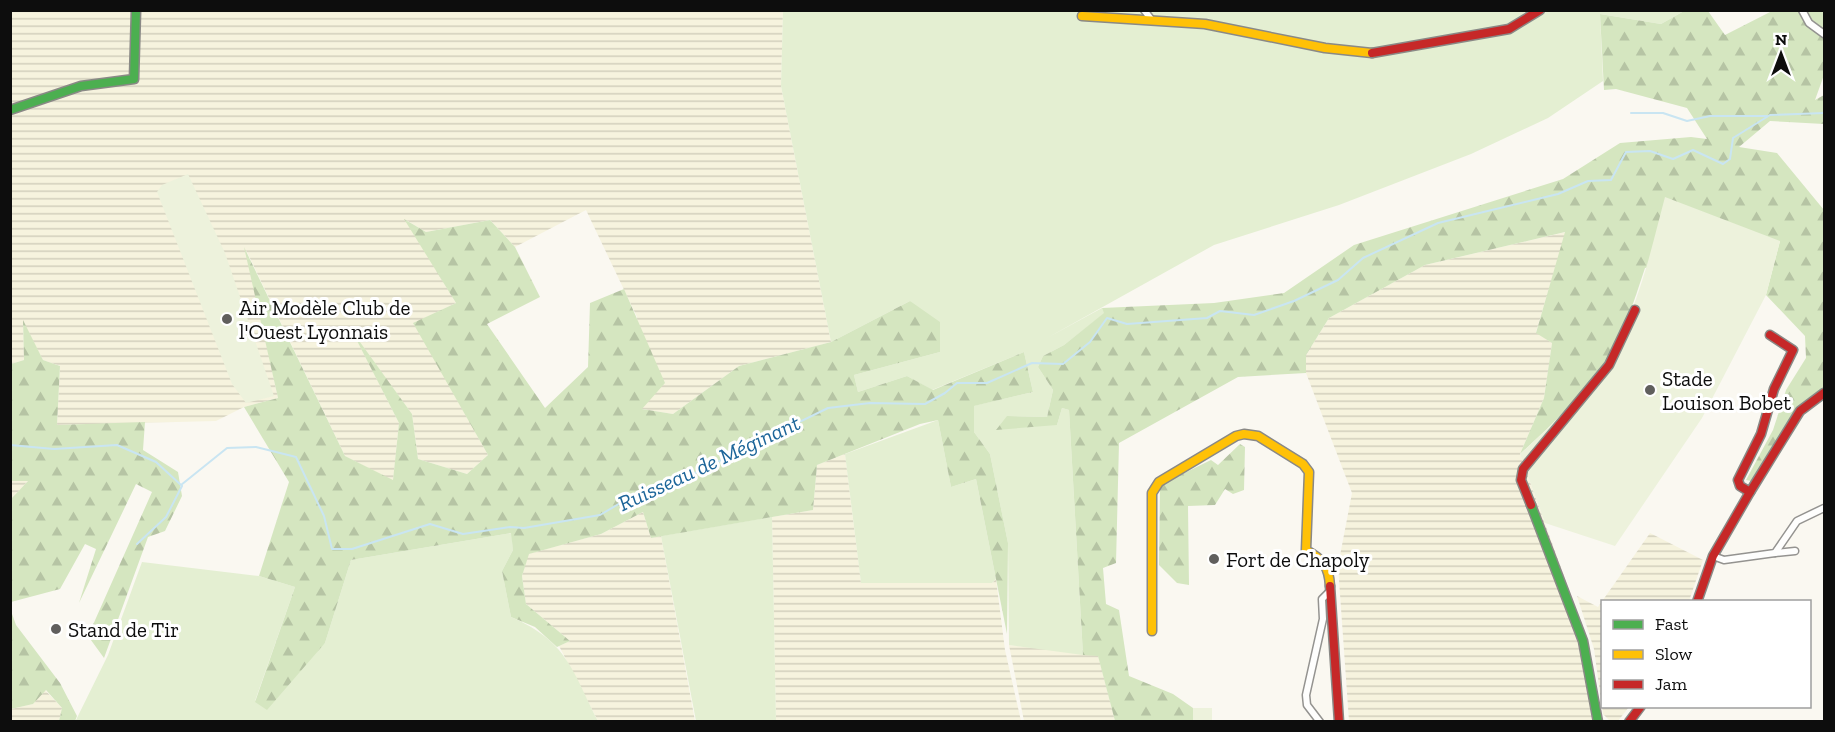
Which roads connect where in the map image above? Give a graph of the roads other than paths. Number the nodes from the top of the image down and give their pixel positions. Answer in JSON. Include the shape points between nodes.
{"nodes":[{"id":1,"x":136,"y":10,"type":"edge"},
{"id":2,"x":1144,"y":10,"type":"edge"},
{"id":3,"x":1540,"y":10,"type":"edge"},
{"id":4,"x":1802,"y":10,"type":"edge"},
{"id":5,"x":1082,"y":16,"type":"dead end"},
{"id":6,"x":1151,"y":19,"type":"junction"},
{"id":7,"x":1824,"y":34,"type":"edge"},
{"id":8,"x":10,"y":110,"type":"edge"},
{"id":9,"x":1635,"y":310,"type":"dead end"},
{"id":10,"x":1770,"y":335,"type":"dead end"},
{"id":11,"x":1824,"y":393,"type":"edge"},
{"id":12,"x":1750,"y":492,"type":"junction"},
{"id":13,"x":1824,"y":508,"type":"edge"},
{"id":14,"x":1795,"y":551,"type":"dead end"},
{"id":15,"x":1775,"y":553,"type":"junction"},
{"id":16,"x":1713,"y":556,"type":"junction"},
{"id":17,"x":1330,"y":591,"type":"junction"},
{"id":18,"x":1698,"y":600,"type":"edge"},
{"id":19,"x":1152,"y":631,"type":"dead end"},
{"id":20,"x":1640,"y":708,"type":"edge"},
{"id":21,"x":1320,"y":722,"type":"edge"},
{"id":22,"x":1339,"y":722,"type":"edge"},
{"id":23,"x":1598,"y":722,"type":"edge"},
{"id":24,"x":1629,"y":722,"type":"edge"}],
"edges":[{"from":1,"to":8,"type":"street","via":[[134,80],[81,86]]},
{"from":2,"to":6,"type":"street"},
{"from":3,"to":6,"type":"street","via":[[1509,30],[1374,53],[1325,48],[1206,24]]},
{"from":4,"to":7,"type":"street","via":[[1809,23]]},
{"from":5,"to":6,"type":"street"},
{"from":9,"to":23,"type":"street","via":[[1609,365],[1530,458],[1521,480],[1583,641]]},
{"from":10,"to":12,"type":"street","via":[[1793,350],[1774,389],[1761,434],[1738,480]]},
{"from":11,"to":12,"type":"street","via":[[1800,411]]},
{"from":12,"to":16,"type":"street"},
{"from":13,"to":15,"type":"street","via":[[1797,521]]},
{"from":14,"to":15,"type":"street"},
{"from":15,"to":16,"type":"street","via":[[1724,560]]},
{"from":16,"to":18,"type":"street"},
{"from":17,"to":19,"type":"street","via":[[1326,565],[1306,550],[1309,472],[1303,464],[1258,436],[1244,434],[1159,482],[1152,493]]},
{"from":17,"to":21,"type":"street","via":[[1322,598],[1323,620],[1306,695],[1307,705]]},
{"from":17,"to":22,"type":"street"},
{"from":20,"to":24,"type":"street"}]}
